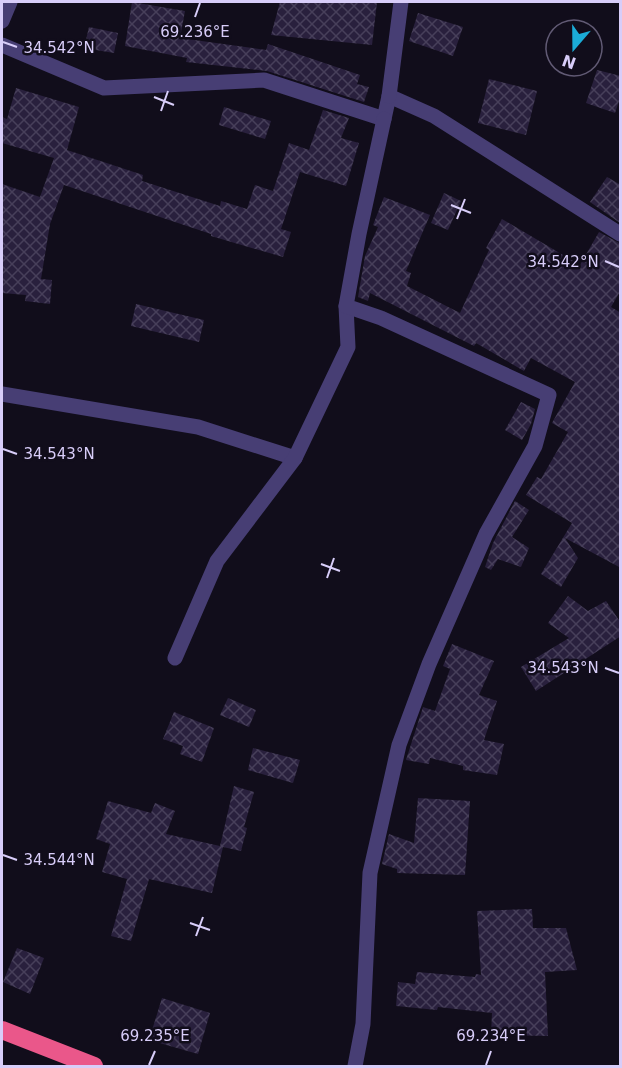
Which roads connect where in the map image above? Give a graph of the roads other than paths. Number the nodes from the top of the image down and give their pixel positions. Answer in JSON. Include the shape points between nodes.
{"nodes":[{"id":1,"x":10,"y":2,"type":"edge"},
{"id":2,"x":401,"y":2,"type":"edge"},
{"id":3,"x":2,"y":21,"type":"edge"},
{"id":4,"x":2,"y":45,"type":"edge"},
{"id":5,"x":389,"y":96,"type":"junction"},
{"id":6,"x":384,"y":119,"type":"junction"},
{"id":7,"x":621,"y":234,"type":"edge"},
{"id":8,"x":346,"y":306,"type":"junction"},
{"id":9,"x":2,"y":394,"type":"edge"},
{"id":10,"x":295,"y":458,"type":"junction"},
{"id":11,"x":175,"y":658,"type":"dead end"},
{"id":12,"x":2,"y":1030,"type":"edge"},
{"id":13,"x":94,"y":1066,"type":"edge"},
{"id":14,"x":355,"y":1066,"type":"edge"}],
"edges":[{"from":1,"to":3,"type":"street"},
{"from":2,"to":5,"type":"street"},
{"from":4,"to":6,"type":"street","via":[[104,88],[264,80]]},
{"from":5,"to":6,"type":"street"},
{"from":5,"to":7,"type":"street","via":[[434,116]]},
{"from":6,"to":8,"type":"street"},
{"from":8,"to":10,"type":"street","via":[[348,347]]},
{"from":8,"to":14,"type":"street","via":[[381,318],[549,395],[535,446],[486,534],[429,664],[399,745],[370,873],[363,1024]]},
{"from":9,"to":10,"type":"street","via":[[198,427]]},
{"from":10,"to":11,"type":"street","via":[[217,561]]},
{"from":12,"to":13,"type":"highway"}]}
